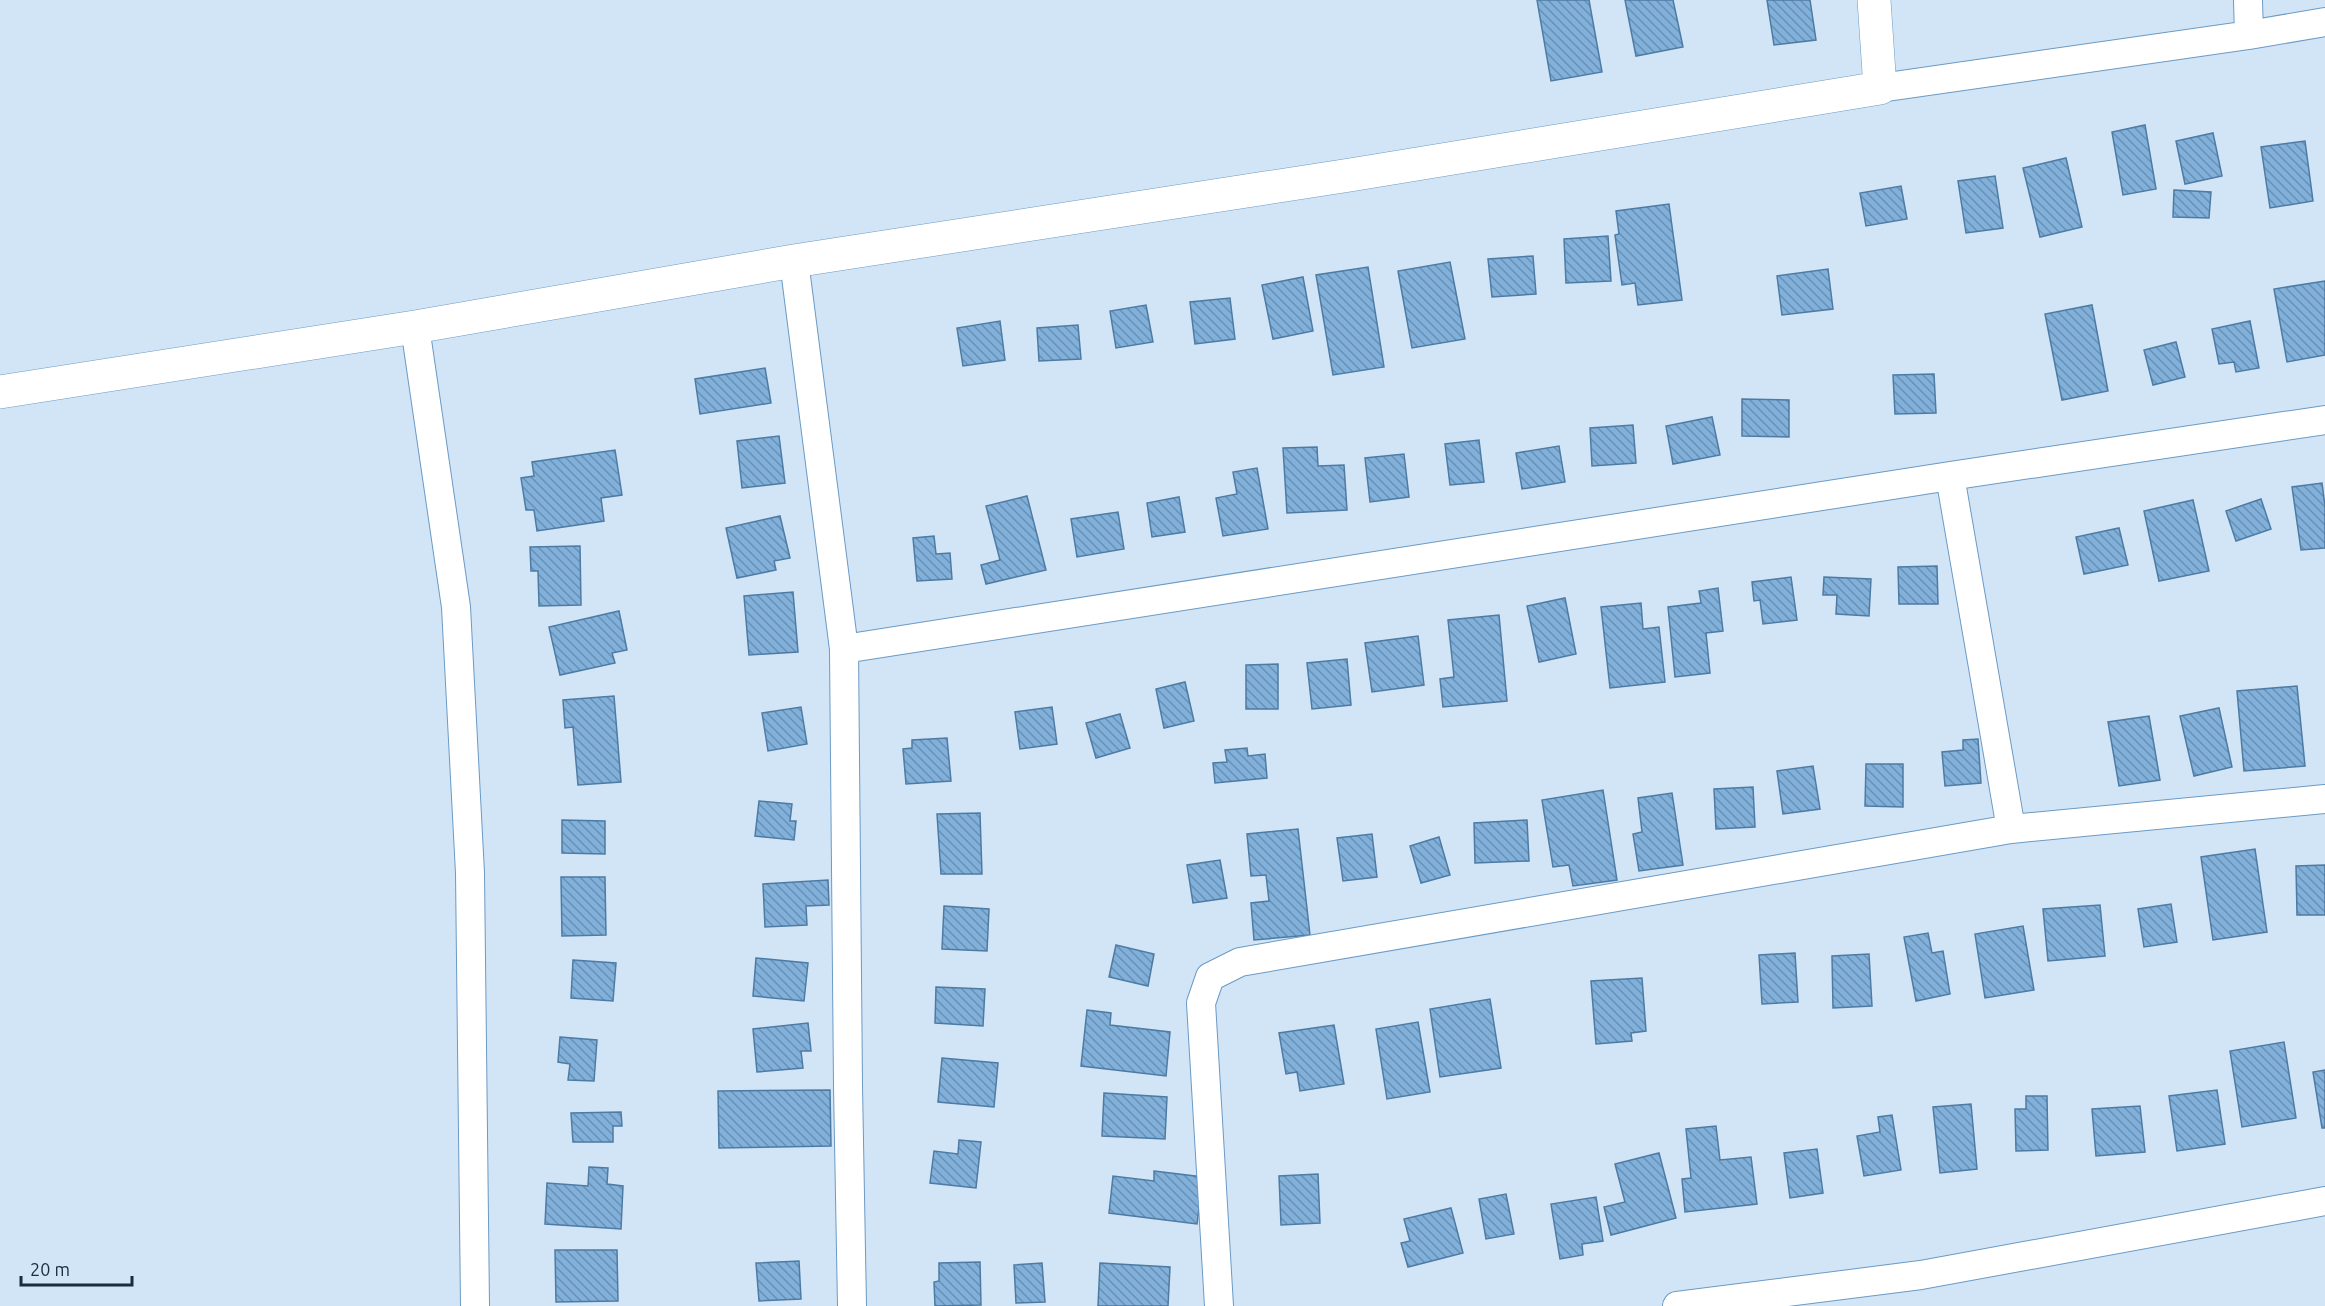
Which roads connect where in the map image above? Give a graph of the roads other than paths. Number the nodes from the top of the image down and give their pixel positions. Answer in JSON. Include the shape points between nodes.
{"nodes":[{"id":1,"x":1874,"y":0,"type":"edge"},
{"id":2,"x":2248,"y":0,"type":"edge"},
{"id":3,"x":2325,"y":22,"type":"edge"},
{"id":4,"x":2249,"y":35,"type":"junction"},
{"id":5,"x":1880,"y":88,"type":"junction"},
{"id":6,"x":794,"y":261,"type":"junction"},
{"id":7,"x":415,"y":327,"type":"junction"},
{"id":8,"x":0,"y":392,"type":"edge"},
{"id":9,"x":2325,"y":420,"type":"edge"},
{"id":10,"x":1950,"y":476,"type":"junction"},
{"id":11,"x":844,"y":649,"type":"junction"},
{"id":12,"x":2325,"y":799,"type":"edge"},
{"id":13,"x":2011,"y":830,"type":"junction"},
{"id":14,"x":2325,"y":1201,"type":"edge"},
{"id":15,"x":475,"y":1306,"type":"edge"},
{"id":16,"x":852,"y":1306,"type":"edge"},
{"id":17,"x":1219,"y":1306,"type":"edge"},
{"id":18,"x":1677,"y":1306,"type":"edge"}],
"edges":[{"from":1,"to":5,"type":"street"},
{"from":2,"to":4,"type":"street"},
{"from":3,"to":4,"type":"street"},
{"from":4,"to":5,"type":"street"},
{"from":5,"to":6,"type":"street"},
{"from":6,"to":7,"type":"street"},
{"from":6,"to":11,"type":"street"},
{"from":7,"to":8,"type":"street"},
{"from":7,"to":15,"type":"street","via":[[456,607],[470,873]]},
{"from":9,"to":10,"type":"street"},
{"from":10,"to":11,"type":"street"},
{"from":10,"to":13,"type":"street"},
{"from":11,"to":16,"type":"street"},
{"from":12,"to":13,"type":"street"},
{"from":13,"to":17,"type":"street","via":[[1240,962],[1210,977],[1200,1003]]},
{"from":14,"to":18,"type":"street","via":[[1921,1275]]}]}
